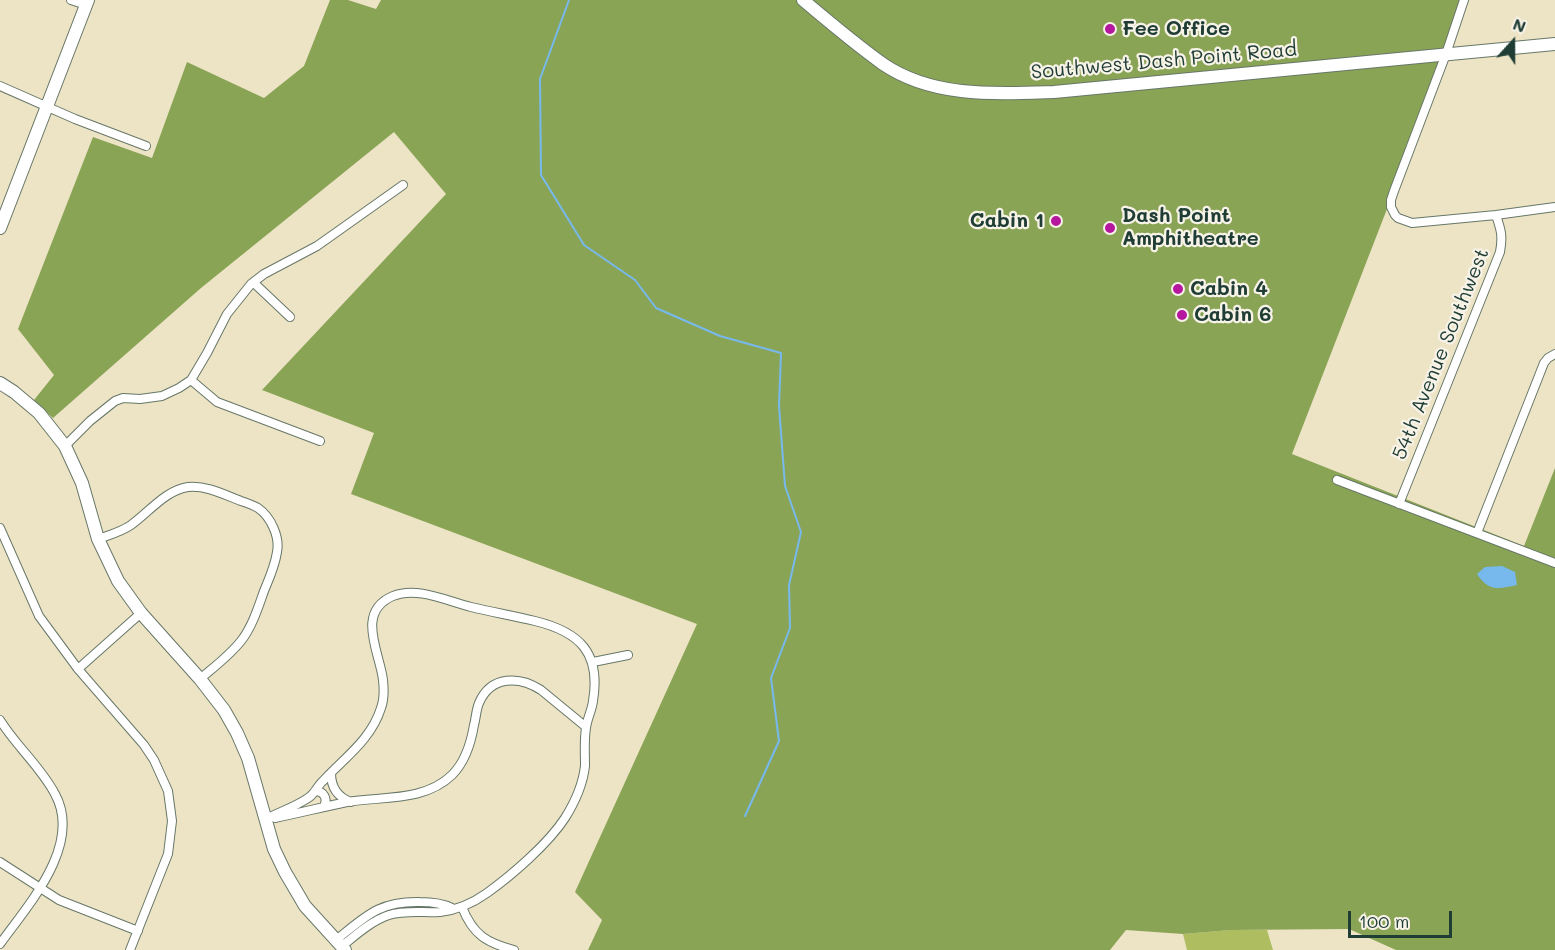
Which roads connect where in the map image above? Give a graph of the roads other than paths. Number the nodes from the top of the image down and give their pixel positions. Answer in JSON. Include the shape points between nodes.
{"nodes":[{"id":1,"x":71,"y":0,"type":"edge"},
{"id":2,"x":803,"y":0,"type":"edge"},
{"id":3,"x":1464,"y":0,"type":"edge"},
{"id":4,"x":87,"y":3,"type":"edge"},
{"id":5,"x":1555,"y":44,"type":"edge"},
{"id":6,"x":1446,"y":54,"type":"junction"},
{"id":7,"x":0,"y":86,"type":"edge"},
{"id":8,"x":47,"y":107,"type":"junction"},
{"id":9,"x":146,"y":146,"type":"dead end"},
{"id":10,"x":403,"y":185,"type":"dead end"},
{"id":11,"x":1555,"y":207,"type":"edge"},
{"id":12,"x":1496,"y":215,"type":"junction"},
{"id":13,"x":0,"y":228,"type":"edge"},
{"id":14,"x":254,"y":282,"type":"junction"},
{"id":15,"x":290,"y":317,"type":"dead end"},
{"id":16,"x":1555,"y":354,"type":"edge"},
{"id":17,"x":191,"y":380,"type":"junction"},
{"id":18,"x":0,"y":383,"type":"edge"},
{"id":19,"x":320,"y":441,"type":"dead end"},
{"id":20,"x":65,"y":446,"type":"junction"},
{"id":21,"x":1337,"y":480,"type":"dead end"},
{"id":22,"x":1399,"y":504,"type":"junction"},
{"id":23,"x":0,"y":528,"type":"edge"},
{"id":24,"x":1477,"y":532,"type":"junction"},
{"id":25,"x":98,"y":539,"type":"junction"},
{"id":26,"x":1555,"y":563,"type":"edge"},
{"id":27,"x":141,"y":613,"type":"junction"},
{"id":28,"x":628,"y":655,"type":"dead end"},
{"id":29,"x":592,"y":662,"type":"junction"},
{"id":30,"x":78,"y":669,"type":"junction"},
{"id":31,"x":200,"y":679,"type":"junction"},
{"id":32,"x":0,"y":720,"type":"edge"},
{"id":33,"x":586,"y":728,"type":"junction"},
{"id":34,"x":331,"y":773,"type":"junction"},
{"id":35,"x":315,"y":791,"type":"junction"},
{"id":36,"x":351,"y":801,"type":"junction"},
{"id":37,"x":324,"y":806,"type":"junction"},
{"id":38,"x":266,"y":819,"type":"junction"},
{"id":39,"x":0,"y":862,"type":"edge"},
{"id":40,"x":40,"y":888,"type":"junction"},
{"id":41,"x":462,"y":907,"type":"junction"},
{"id":42,"x":138,"y":931,"type":"junction"},
{"id":43,"x":0,"y":944,"type":"edge"},
{"id":44,"x":341,"y":945,"type":"edge"},
{"id":45,"x":130,"y":950,"type":"edge"},
{"id":46,"x":514,"y":950,"type":"edge"}],
"edges":[{"from":1,"to":4,"type":"street"},
{"from":2,"to":6,"type":"street","name":"Southwest Dash Point Road","via":[[884,64],[921,82],[971,92],[1065,91]]},
{"from":3,"to":6,"type":"street"},
{"from":4,"to":8,"type":"street"},
{"from":5,"to":6,"type":"street","name":"Southwest Dash Point Road"},
{"from":6,"to":12,"type":"street","via":[[1391,207],[1398,218],[1412,223]]},
{"from":7,"to":8,"type":"street"},
{"from":8,"to":9,"type":"street"},
{"from":8,"to":13,"type":"street"},
{"from":10,"to":14,"type":"street","via":[[316,246]]},
{"from":11,"to":12,"type":"street"},
{"from":12,"to":22,"type":"street","name":"54th Avenue Southwest","via":[[1502,232],[1500,252]]},
{"from":14,"to":15,"type":"street"},
{"from":14,"to":17,"type":"street","via":[[227,314]]},
{"from":16,"to":24,"type":"street","via":[[1544,363]]},
{"from":17,"to":19,"type":"street","via":[[217,402]]},
{"from":17,"to":20,"type":"street","via":[[162,396],[115,401]]},
{"from":18,"to":20,"type":"street","via":[[39,413]]},
{"from":20,"to":25,"type":"street","via":[[82,483]]},
{"from":21,"to":22,"type":"street"},
{"from":22,"to":24,"type":"street"},
{"from":23,"to":30,"type":"street","via":[[39,616]]},
{"from":24,"to":26,"type":"street"},
{"from":25,"to":27,"type":"street","via":[[118,581]]},
{"from":25,"to":31,"type":"street","via":[[129,526],[172,492],[187,487],[210,489],[252,505],[270,522],[278,551],[256,612],[242,640]]},
{"from":27,"to":30,"type":"street"},
{"from":27,"to":31,"type":"street"},
{"from":28,"to":29,"type":"street"},
{"from":29,"to":33,"type":"street","via":[[594,696]]},
{"from":29,"to":34,"type":"street","via":[[576,638],[555,626],[429,595],[393,596],[376,611],[372,627],[383,680],[381,707],[365,739]]},
{"from":30,"to":42,"type":"street","via":[[144,745],[168,791],[168,854]]},
{"from":31,"to":38,"type":"street","via":[[237,733]]},
{"from":32,"to":40,"type":"street","via":[[55,793],[62,815],[59,850]]},
{"from":33,"to":36,"type":"street","via":[[528,682],[502,682],[479,702],[470,746],[446,780],[413,794]]},
{"from":33,"to":41,"type":"street","via":[[585,768],[579,792],[566,817],[529,858],[489,892]]},
{"from":34,"to":35,"type":"street"},
{"from":34,"to":36,"type":"street","via":[[334,790]]},
{"from":35,"to":37,"type":"street","via":[[325,796]]},
{"from":35,"to":38,"type":"street"},
{"from":36,"to":37,"type":"street"},
{"from":37,"to":38,"type":"street"},
{"from":38,"to":44,"type":"street","via":[[274,849],[296,892]]},
{"from":39,"to":40,"type":"street"},
{"from":40,"to":42,"type":"street","via":[[59,900]]},
{"from":40,"to":43,"type":"street"},
{"from":41,"to":44,"type":"street","via":[[443,912],[391,914]]},
{"from":41,"to":46,"type":"street","via":[[470,924],[484,938]]},
{"from":42,"to":45,"type":"street"}]}
